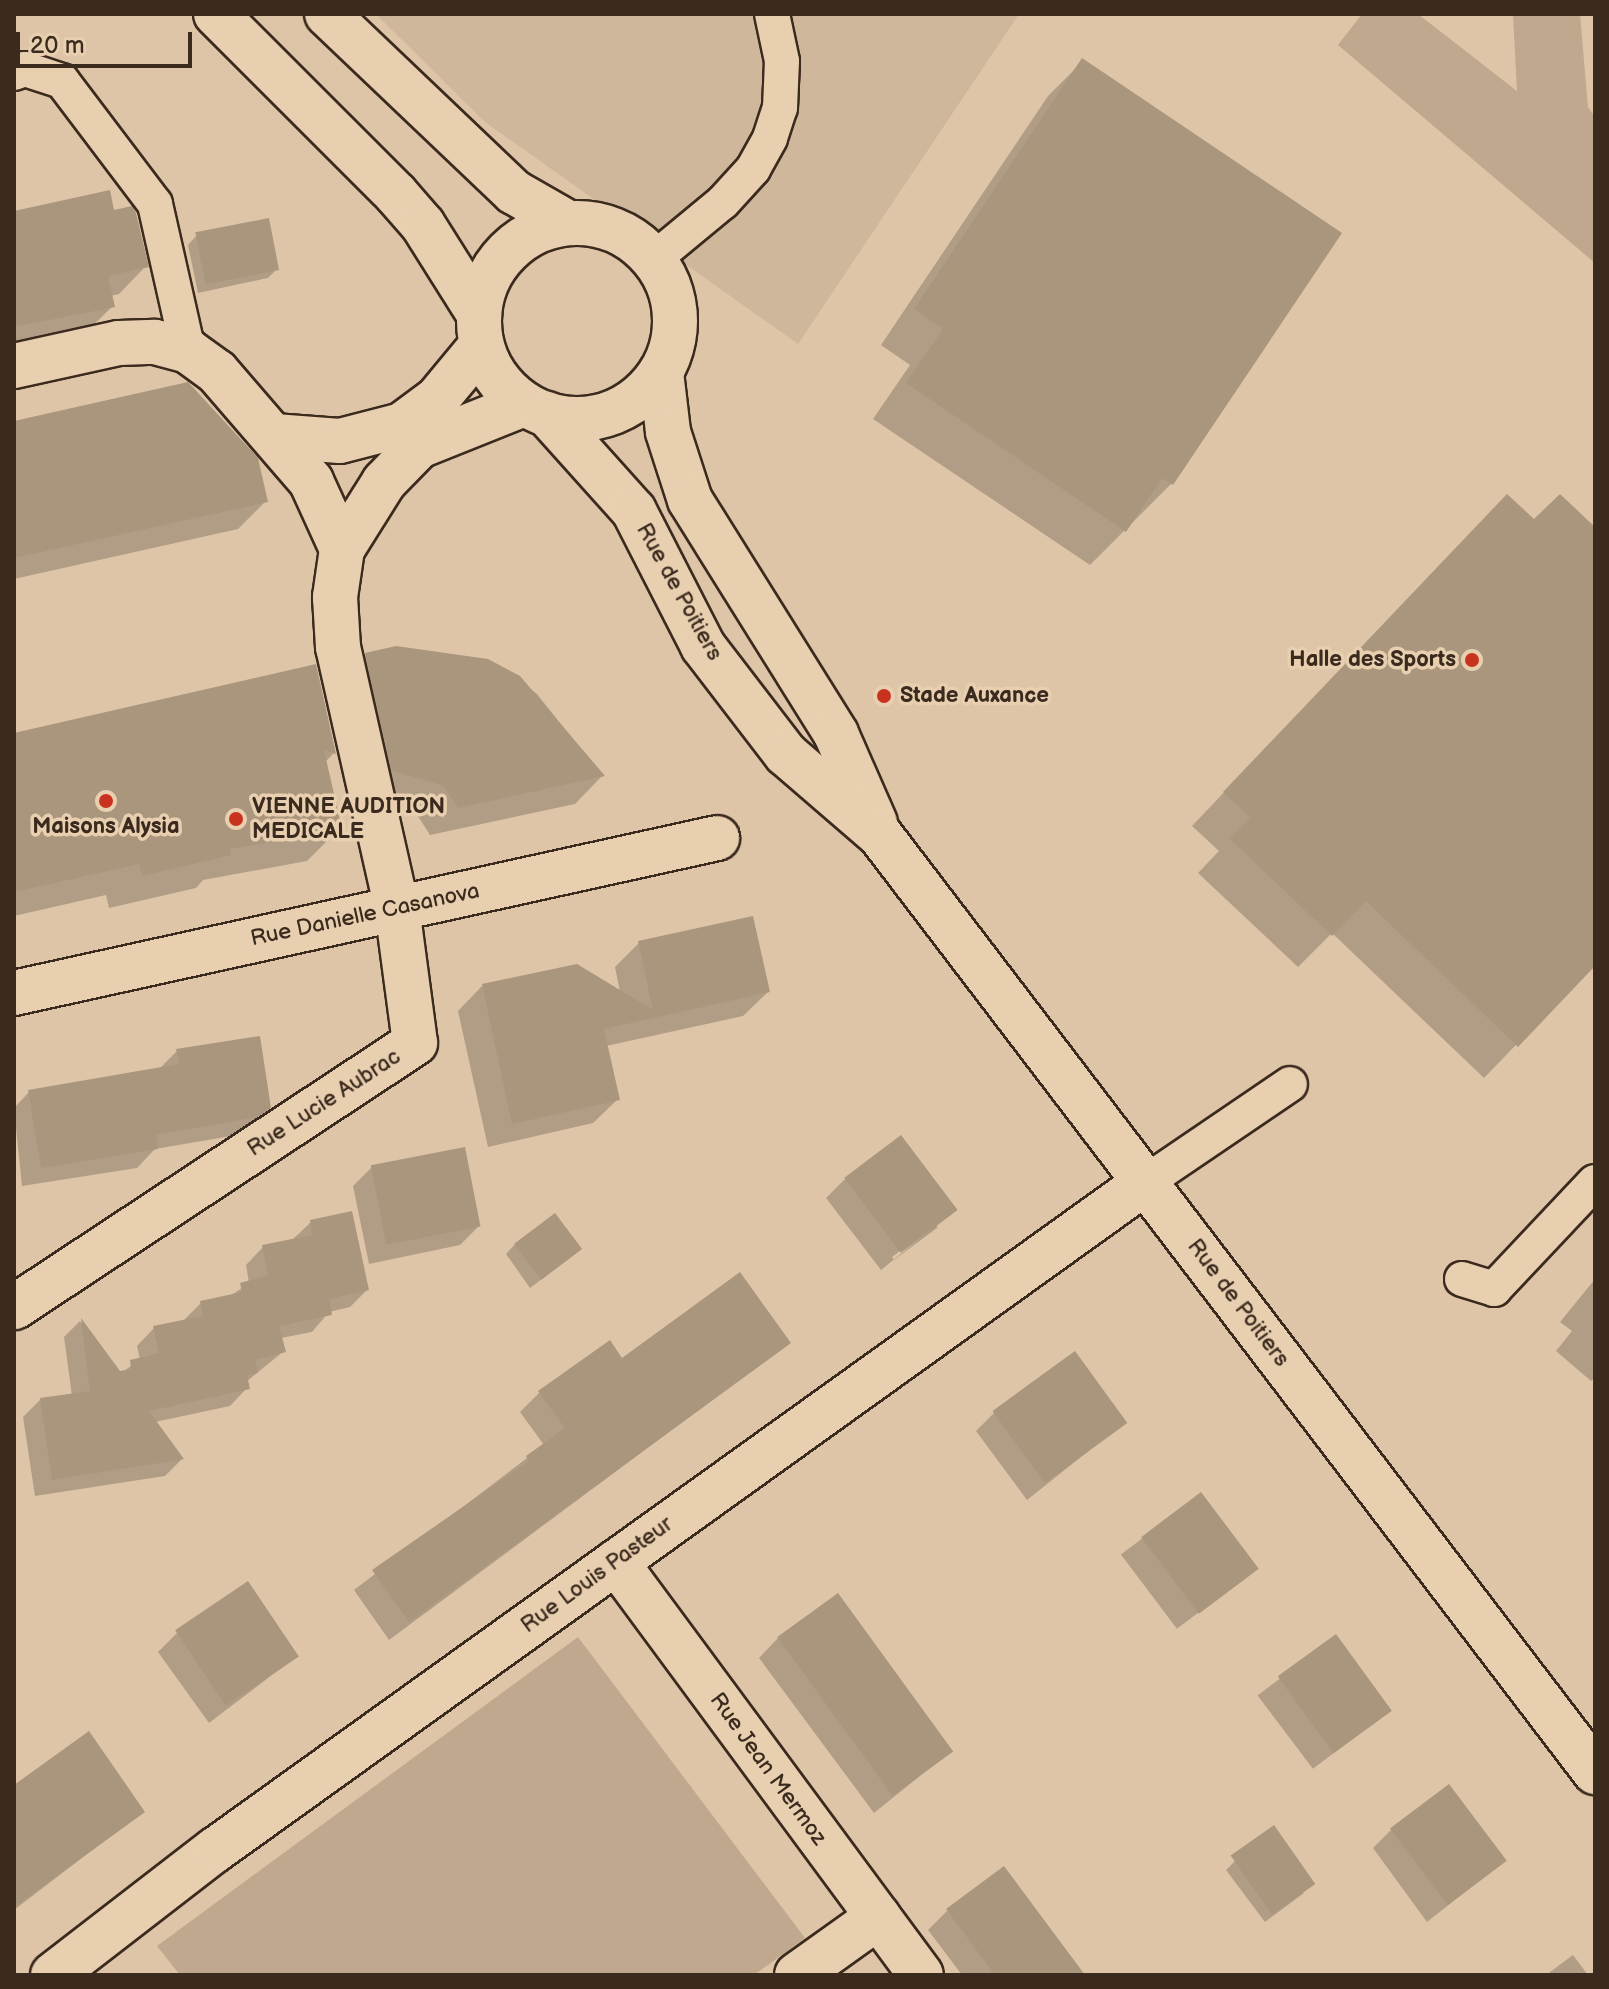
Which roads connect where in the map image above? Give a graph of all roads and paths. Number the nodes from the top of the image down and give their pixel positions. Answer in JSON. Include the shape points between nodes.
{"nodes":[{"id":1,"x":216,"y":14,"type":"edge"},
{"id":2,"x":327,"y":14,"type":"edge"},
{"id":3,"x":772,"y":14,"type":"edge"},
{"id":4,"x":14,"y":73,"type":"edge"},
{"id":5,"x":568,"y":223,"type":"junction"},
{"id":6,"x":654,"y":259,"type":"junction"},
{"id":7,"x":480,"y":330,"type":"junction"},
{"id":8,"x":188,"y":351,"type":"junction"},
{"id":9,"x":14,"y":366,"type":"edge"},
{"id":10,"x":661,"y":372,"type":"junction"},
{"id":11,"x":536,"y":409,"type":"junction"},
{"id":12,"x":274,"y":436,"type":"junction"},
{"id":13,"x":342,"y":549,"type":"junction"},
{"id":14,"x":880,"y":835,"type":"junction"},
{"id":15,"x":717,"y":838,"type":"dead end"},
{"id":16,"x":397,"y":908,"type":"junction"},
{"id":17,"x":14,"y":993,"type":"edge"},
{"id":18,"x":1290,"y":1084,"type":"dead end"},
{"id":19,"x":1146,"y":1182,"type":"junction"},
{"id":20,"x":1595,"y":1182,"type":"edge"},
{"id":21,"x":1462,"y":1279,"type":"dead end"},
{"id":22,"x":14,"y":1307,"type":"edge"},
{"id":23,"x":616,"y":1562,"type":"junction"},
{"id":24,"x":1595,"y":1772,"type":"edge"},
{"id":25,"x":878,"y":1917,"type":"junction"},
{"id":26,"x":77,"y":1968,"type":"edge"},
{"id":27,"x":797,"y":1975,"type":"edge"},
{"id":28,"x":921,"y":1975,"type":"edge"}],
"edges":[{"from":1,"to":7,"type":"street","via":[[423,225]]},
{"from":2,"to":5,"type":"street","via":[[504,183]]},
{"from":3,"to":6,"type":"lane","via":[[782,61],[780,108],[770,138],[753,169],[723,202]]},
{"from":4,"to":8,"type":"lane","via":[[25,69],[62,81],[155,204]]},
{"from":5,"to":6,"type":"street","via":[[599,224],[630,237]]},
{"from":5,"to":7,"type":"street","via":[[534,232],[506,253],[487,281]]},
{"from":6,"to":10,"type":"street","via":[[674,303],[676,326]]},
{"from":7,"to":11,"type":"street","via":[[505,388]]},
{"from":7,"to":12,"type":"street","via":[[437,399],[402,425],[340,441]]},
{"from":8,"to":9,"type":"street","via":[[155,342],[119,343]]},
{"from":8,"to":12,"type":"street","via":[[217,372]]},
{"from":10,"to":11,"type":"street","via":[[639,397],[611,413],[580,419]]},
{"from":10,"to":14,"type":"street","name":"Rue de Poitiers","via":[[668,432],[690,500],[836,734]]},
{"from":11,"to":13,"type":"street","name":"Rue Lucie Aubrac","via":[[419,446],[384,482]]},
{"from":11,"to":14,"type":"street","name":"Rue de Poitiers","via":[[634,511],[703,646],[786,754]]},
{"from":12,"to":13,"type":"street","via":[[311,481]]},
{"from":13,"to":16,"type":"street","name":"Rue Lucie Aubrac","via":[[335,597],[338,647]]},
{"from":14,"to":19,"type":"street","name":"Rue de Poitiers"},
{"from":15,"to":16,"type":"street","name":"Rue Danielle Casanova"},
{"from":16,"to":17,"type":"street","name":"Rue Danielle Casanova"},
{"from":16,"to":22,"type":"street","name":"Rue Lucie Aubrac","via":[[415,1043]]},
{"from":18,"to":19,"type":"lane"},
{"from":19,"to":23,"type":"street","name":"Rue Louis Pasteur"},
{"from":19,"to":24,"type":"street","name":"Rue de Poitiers"},
{"from":20,"to":21,"type":"lane","via":[[1494,1289]]},
{"from":23,"to":25,"type":"street","name":"Rue Jean Mermoz"},
{"from":23,"to":26,"type":"street","name":"Rue Louis Pasteur","via":[[215,1850]]},
{"from":25,"to":27,"type":"street"},
{"from":25,"to":28,"type":"street","name":"Rue Jean Mermoz"}]}
